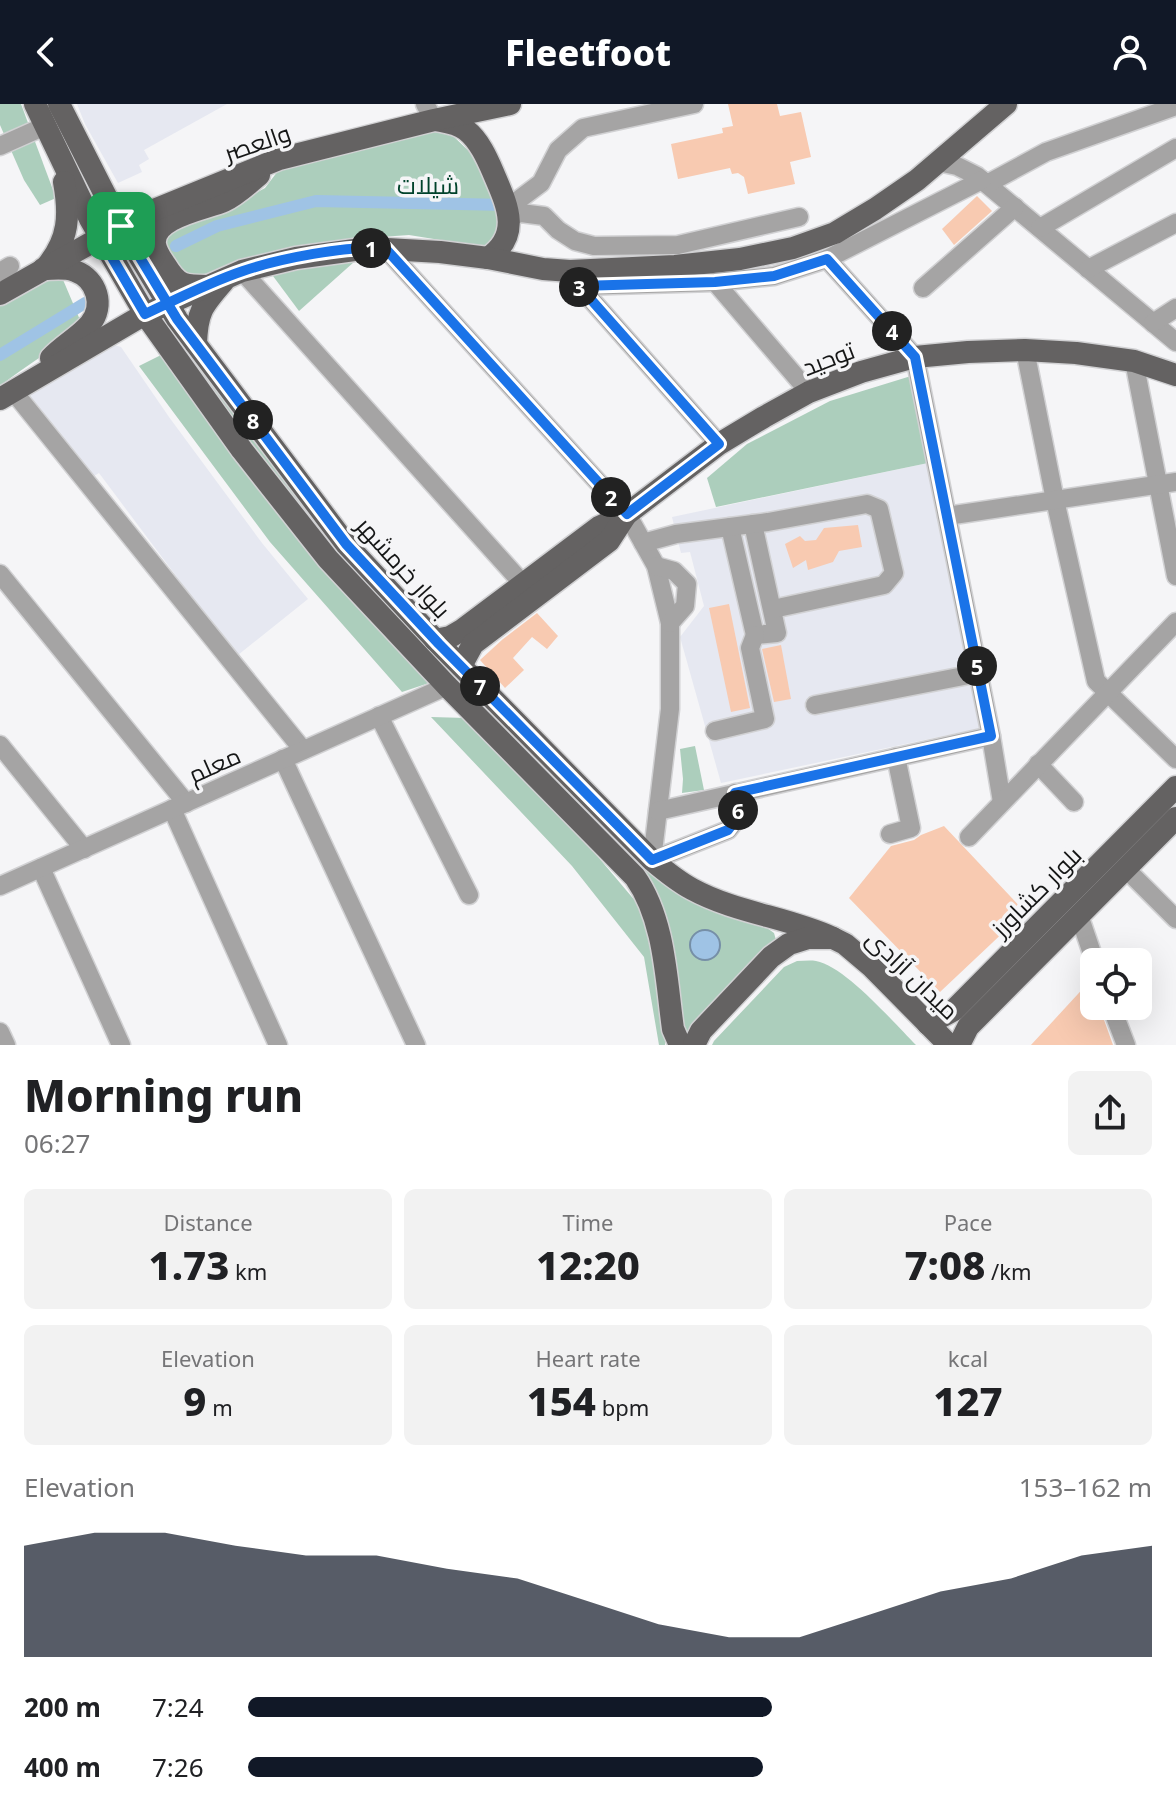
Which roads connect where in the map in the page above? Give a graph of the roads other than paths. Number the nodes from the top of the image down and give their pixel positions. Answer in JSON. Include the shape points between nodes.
{"nodes":[{"id":1,"x":35,"y":104,"type":"edge"},
{"id":2,"x":59,"y":104,"type":"edge"},
{"id":3,"x":510,"y":104,"type":"edge"},
{"id":4,"x":694,"y":104,"type":"edge"},
{"id":5,"x":1006,"y":104,"type":"edge"},
{"id":6,"x":1176,"y":106,"type":"edge"},
{"id":7,"x":430,"y":112,"type":"edge"},
{"id":8,"x":45,"y":126,"type":"junction"},
{"id":9,"x":969,"y":136,"type":"junction"},
{"id":10,"x":0,"y":146,"type":"edge"},
{"id":11,"x":1176,"y":148,"type":"edge"},
{"id":12,"x":60,"y":159,"type":"junction"},
{"id":13,"x":279,"y":159,"type":"junction"},
{"id":14,"x":938,"y":162,"type":"junction"},
{"id":15,"x":982,"y":180,"type":"junction"},
{"id":16,"x":1015,"y":207,"type":"junction"},
{"id":17,"x":508,"y":211,"type":"junction"},
{"id":18,"x":799,"y":217,"type":"dead end"},
{"id":19,"x":1176,"y":223,"type":"edge"},
{"id":20,"x":121,"y":226,"type":"junction"},
{"id":21,"x":1040,"y":228,"type":"junction"},
{"id":22,"x":100,"y":237,"type":"junction"},
{"id":23,"x":385,"y":248,"type":"junction"},
{"id":24,"x":488,"y":258,"type":"junction"},
{"id":25,"x":827,"y":259,"type":"junction"},
{"id":26,"x":43,"y":269,"type":"junction"},
{"id":27,"x":1088,"y":269,"type":"junction"},
{"id":28,"x":226,"y":278,"type":"junction"},
{"id":29,"x":715,"y":282,"type":"junction"},
{"id":30,"x":923,"y":288,"type":"dead end"},
{"id":31,"x":0,"y":294,"type":"edge"},
{"id":32,"x":167,"y":304,"type":"junction"},
{"id":33,"x":1176,"y":308,"type":"edge"},
{"id":34,"x":145,"y":314,"type":"junction"},
{"id":35,"x":1153,"y":323,"type":"junction"},
{"id":36,"x":1176,"y":342,"type":"edge"},
{"id":37,"x":196,"y":344,"type":"junction"},
{"id":38,"x":1025,"y":350,"type":"junction"},
{"id":39,"x":915,"y":357,"type":"junction"},
{"id":40,"x":1134,"y":361,"type":"junction"},
{"id":41,"x":1176,"y":375,"type":"edge"},
{"id":42,"x":14,"y":391,"type":"edge"},
{"id":43,"x":809,"y":392,"type":"junction"},
{"id":44,"x":719,"y":444,"type":"junction"},
{"id":45,"x":1167,"y":483,"type":"edge"},
{"id":46,"x":1055,"y":500,"type":"junction"},
{"id":47,"x":627,"y":514,"type":"junction"},
{"id":48,"x":947,"y":516,"type":"junction"},
{"id":49,"x":753,"y":524,"type":"junction"},
{"id":50,"x":730,"y":527,"type":"junction"},
{"id":51,"x":643,"y":543,"type":"junction"},
{"id":52,"x":656,"y":566,"type":"junction"},
{"id":53,"x":0,"y":574,"type":"edge"},
{"id":54,"x":1176,"y":576,"type":"edge"},
{"id":55,"x":523,"y":584,"type":"junction"},
{"id":56,"x":773,"y":609,"type":"junction"},
{"id":57,"x":1176,"y":622,"type":"edge"},
{"id":58,"x":670,"y":623,"type":"junction"},
{"id":59,"x":755,"y":635,"type":"junction"},
{"id":60,"x":467,"y":637,"type":"junction"},
{"id":61,"x":435,"y":640,"type":"junction"},
{"id":62,"x":461,"y":666,"type":"junction"},
{"id":63,"x":979,"y":673,"type":"junction"},
{"id":64,"x":447,"y":686,"type":"junction"},
{"id":65,"x":1107,"y":692,"type":"junction"},
{"id":66,"x":815,"y":705,"type":"dead end"},
{"id":67,"x":379,"y":716,"type":"junction"},
{"id":68,"x":715,"y":731,"type":"dead end"},
{"id":69,"x":991,"y":736,"type":"junction"},
{"id":70,"x":0,"y":745,"type":"edge"},
{"id":71,"x":303,"y":750,"type":"junction"},
{"id":72,"x":896,"y":757,"type":"junction"},
{"id":73,"x":283,"y":759,"type":"junction"},
{"id":74,"x":1176,"y":759,"type":"edge"},
{"id":75,"x":1038,"y":764,"type":"junction"},
{"id":76,"x":1176,"y":787,"type":"edge"},
{"id":77,"x":735,"y":793,"type":"junction"},
{"id":78,"x":1002,"y":802,"type":"junction"},
{"id":79,"x":1074,"y":802,"type":"dead end"},
{"id":80,"x":179,"y":806,"type":"junction"},
{"id":81,"x":658,"y":811,"type":"junction"},
{"id":82,"x":1176,"y":818,"type":"edge"},
{"id":83,"x":890,"y":834,"type":"dead end"},
{"id":84,"x":969,"y":837,"type":"dead end"},
{"id":85,"x":84,"y":849,"type":"junction"},
{"id":86,"x":652,"y":860,"type":"junction"},
{"id":87,"x":41,"y":868,"type":"junction"},
{"id":88,"x":1126,"y":869,"type":"junction"},
{"id":89,"x":1,"y":885,"type":"edge"},
{"id":90,"x":469,"y":895,"type":"dead end"},
{"id":91,"x":1079,"y":915,"type":"junction"},
{"id":92,"x":1176,"y":919,"type":"edge"},
{"id":93,"x":833,"y":938,"type":"junction"},
{"id":94,"x":1090,"y":948,"type":"edge"},
{"id":95,"x":1116,"y":1020,"type":"edge"},
{"id":96,"x":928,"y":1024,"type":"junction"},
{"id":97,"x":960,"y":1027,"type":"edge"},
{"id":98,"x":0,"y":1032,"type":"edge"},
{"id":99,"x":6,"y":1045,"type":"edge"},
{"id":100,"x":121,"y":1045,"type":"edge"},
{"id":101,"x":278,"y":1045,"type":"edge"},
{"id":102,"x":416,"y":1045,"type":"edge"},
{"id":103,"x":680,"y":1045,"type":"edge"},
{"id":104,"x":694,"y":1045,"type":"edge"},
{"id":105,"x":949,"y":1045,"type":"edge"},
{"id":106,"x":1126,"y":1045,"type":"edge"}],
"edges":[{"from":1,"to":8,"type":"main road","name":"بلوار خرمشهر"},
{"from":2,"to":20,"type":"main road","name":"بلوار خرمشهر"},
{"from":3,"to":7,"type":"main road","name":"والعصر"},
{"from":4,"to":17,"type":"street","via":[[583,128],[558,150],[541,183]]},
{"from":5,"to":9,"type":"main road"},
{"from":6,"to":15,"type":"street"},
{"from":7,"to":13,"type":"main road","name":"والعصر"},
{"from":7,"to":17,"type":"main road","via":[[476,141]]},
{"from":8,"to":10,"type":"street"},
{"from":8,"to":12,"type":"main road","name":"بلوار خرمشهر"},
{"from":9,"to":14,"type":"main road"},
{"from":9,"to":15,"type":"street"},
{"from":11,"to":21,"type":"street"},
{"from":12,"to":22,"type":"main road","name":"بلوار خرمشهر"},
{"from":12,"to":26,"type":"main road","via":[[68,209],[65,237]]},
{"from":13,"to":20,"type":"main road","name":"والعصر"},
{"from":13,"to":28,"type":"main road","via":[[226,200],[178,217],[156,236],[159,255],[185,286]]},
{"from":14,"to":15,"type":"street"},
{"from":14,"to":24,"type":"main road","via":[[835,233],[793,248],[675,266],[570,271]]},
{"from":15,"to":16,"type":"street"},
{"from":15,"to":25,"type":"street"},
{"from":16,"to":21,"type":"street"},
{"from":16,"to":30,"type":"street"},
{"from":17,"to":18,"type":"street","via":[[544,216],[575,241],[594,246],[678,245]]},
{"from":17,"to":24,"type":"main road","via":[[507,235]]},
{"from":19,"to":27,"type":"street"},
{"from":20,"to":22,"type":"main road","name":"والعصر"},
{"from":20,"to":32,"type":"main road","name":"بلوار خرمشهر"},
{"from":21,"to":27,"type":"street"},
{"from":22,"to":26,"type":"main road","name":"والعصر"},
{"from":22,"to":34,"type":"main road","name":"بلوار خرمشهر"},
{"from":23,"to":24,"type":"main road"},
{"from":23,"to":28,"type":"main road","via":[[326,253]]},
{"from":23,"to":47,"type":"street"},
{"from":25,"to":29,"type":"street","via":[[774,276]]},
{"from":25,"to":39,"type":"street"},
{"from":26,"to":31,"type":"main road","name":"والعصر"},
{"from":26,"to":42,"type":"main road","via":[[84,275],[98,305],[89,326]]},
{"from":27,"to":35,"type":"street"},
{"from":28,"to":32,"type":"main road"},
{"from":28,"to":37,"type":"main road","via":[[201,309]]},
{"from":28,"to":55,"type":"street"},
{"from":29,"to":43,"type":"street"},
{"from":29,"to":44,"type":"street","via":[[579,286]]},
{"from":32,"to":34,"type":"main road"},
{"from":32,"to":37,"type":"main road","name":"بلوار خرمشهر"},
{"from":33,"to":35,"type":"street"},
{"from":34,"to":42,"type":"main road"},
{"from":34,"to":64,"type":"main road","name":"بلوار خرمشهر","via":[[328,559]]},
{"from":35,"to":36,"type":"street"},
{"from":37,"to":61,"type":"main road","name":"بلوار خرمشهر","via":[[346,544]]},
{"from":38,"to":39,"type":"main road","name":"توحید"},
{"from":38,"to":40,"type":"main road","name":"توحید"},
{"from":38,"to":46,"type":"street"},
{"from":39,"to":43,"type":"main road","name":"توحید"},
{"from":39,"to":48,"type":"street"},
{"from":40,"to":41,"type":"main road","name":"توحید"},
{"from":40,"to":45,"type":"street"},
{"from":42,"to":71,"type":"street"},
{"from":43,"to":44,"type":"main road","name":"توحید"},
{"from":44,"to":47,"type":"main road","name":"توحید"},
{"from":45,"to":46,"type":"street"},
{"from":45,"to":54,"type":"street"},
{"from":46,"to":48,"type":"street"},
{"from":46,"to":65,"type":"street","via":[[1096,681]]},
{"from":47,"to":51,"type":"street"},
{"from":47,"to":55,"type":"main road","name":"توحید","via":[[599,527]]},
{"from":47,"to":60,"type":"main road","name":"توحید","via":[[609,541]]},
{"from":48,"to":63,"type":"street"},
{"from":49,"to":50,"type":"street"},
{"from":49,"to":56,"type":"street"},
{"from":49,"to":56,"type":"street","via":[[867,504],[879,509],[894,573],[884,585]]},
{"from":50,"to":51,"type":"street"},
{"from":50,"to":59,"type":"street"},
{"from":51,"to":52,"type":"street"},
{"from":52,"to":58,"type":"street"},
{"from":52,"to":58,"type":"street","via":[[674,571],[687,584],[685,606]]},
{"from":53,"to":80,"type":"street"},
{"from":55,"to":60,"type":"main road","name":"توحید"},
{"from":56,"to":59,"type":"street","via":[[777,633]]},
{"from":57,"to":65,"type":"street"},
{"from":58,"to":81,"type":"street","via":[[670,709]]},
{"from":59,"to":68,"type":"street","via":[[750,648],[765,719]]},
{"from":60,"to":61,"type":"main road","name":"توحید"},
{"from":60,"to":62,"type":"main road","name":"توحید"},
{"from":61,"to":62,"type":"main road","name":"بلوار خرمشهر"},
{"from":62,"to":86,"type":"main road","name":"بلوار خرمشهر"},
{"from":63,"to":66,"type":"street"},
{"from":63,"to":69,"type":"street"},
{"from":64,"to":67,"type":"street","name":"معلم"},
{"from":64,"to":103,"type":"main road","name":"بلوار خرمشهر","via":[[643,888],[657,921]]},
{"from":65,"to":74,"type":"street"},
{"from":65,"to":75,"type":"street"},
{"from":67,"to":71,"type":"street","name":"معلم"},
{"from":67,"to":90,"type":"street"},
{"from":69,"to":72,"type":"street"},
{"from":69,"to":78,"type":"street"},
{"from":70,"to":85,"type":"street"},
{"from":71,"to":73,"type":"street","name":"معلم"},
{"from":72,"to":77,"type":"street"},
{"from":72,"to":83,"type":"street","via":[[911,828]]},
{"from":73,"to":80,"type":"street","name":"معلم"},
{"from":73,"to":102,"type":"street"},
{"from":75,"to":78,"type":"street"},
{"from":75,"to":79,"type":"street"},
{"from":76,"to":97,"type":"main road","name":"بلوار کشاورز"},
{"from":77,"to":81,"type":"street"},
{"from":77,"to":86,"type":"street","via":[[737,820],[728,830]]},
{"from":78,"to":84,"type":"street"},
{"from":80,"to":85,"type":"street","name":"معلم"},
{"from":80,"to":101,"type":"street"},
{"from":81,"to":86,"type":"street"},
{"from":82,"to":88,"type":"main road","name":"بلوار کشاورز"},
{"from":85,"to":87,"type":"street","name":"معلم"},
{"from":86,"to":93,"type":"main road","name":"بلوار خرمشهر","via":[[694,890],[724,903]]},
{"from":87,"to":89,"type":"street","name":"معلم"},
{"from":87,"to":100,"type":"street"},
{"from":88,"to":91,"type":"main road","name":"بلوار کشاورز"},
{"from":88,"to":92,"type":"street"},
{"from":91,"to":94,"type":"street"},
{"from":91,"to":97,"type":"main road","name":"بلوار کشاورز"},
{"from":93,"to":96,"type":"main road","name":"میدان آزادی","via":[[871,966]]},
{"from":93,"to":104,"type":"main road","name":"میدان آزادی","via":[[808,938],[771,957]]},
{"from":95,"to":106,"type":"street"},
{"from":96,"to":97,"type":"main road","name":"بلوار کشاورز"},
{"from":96,"to":105,"type":"main road","name":"میدان آزادی"},
{"from":98,"to":99,"type":"street"}]}
